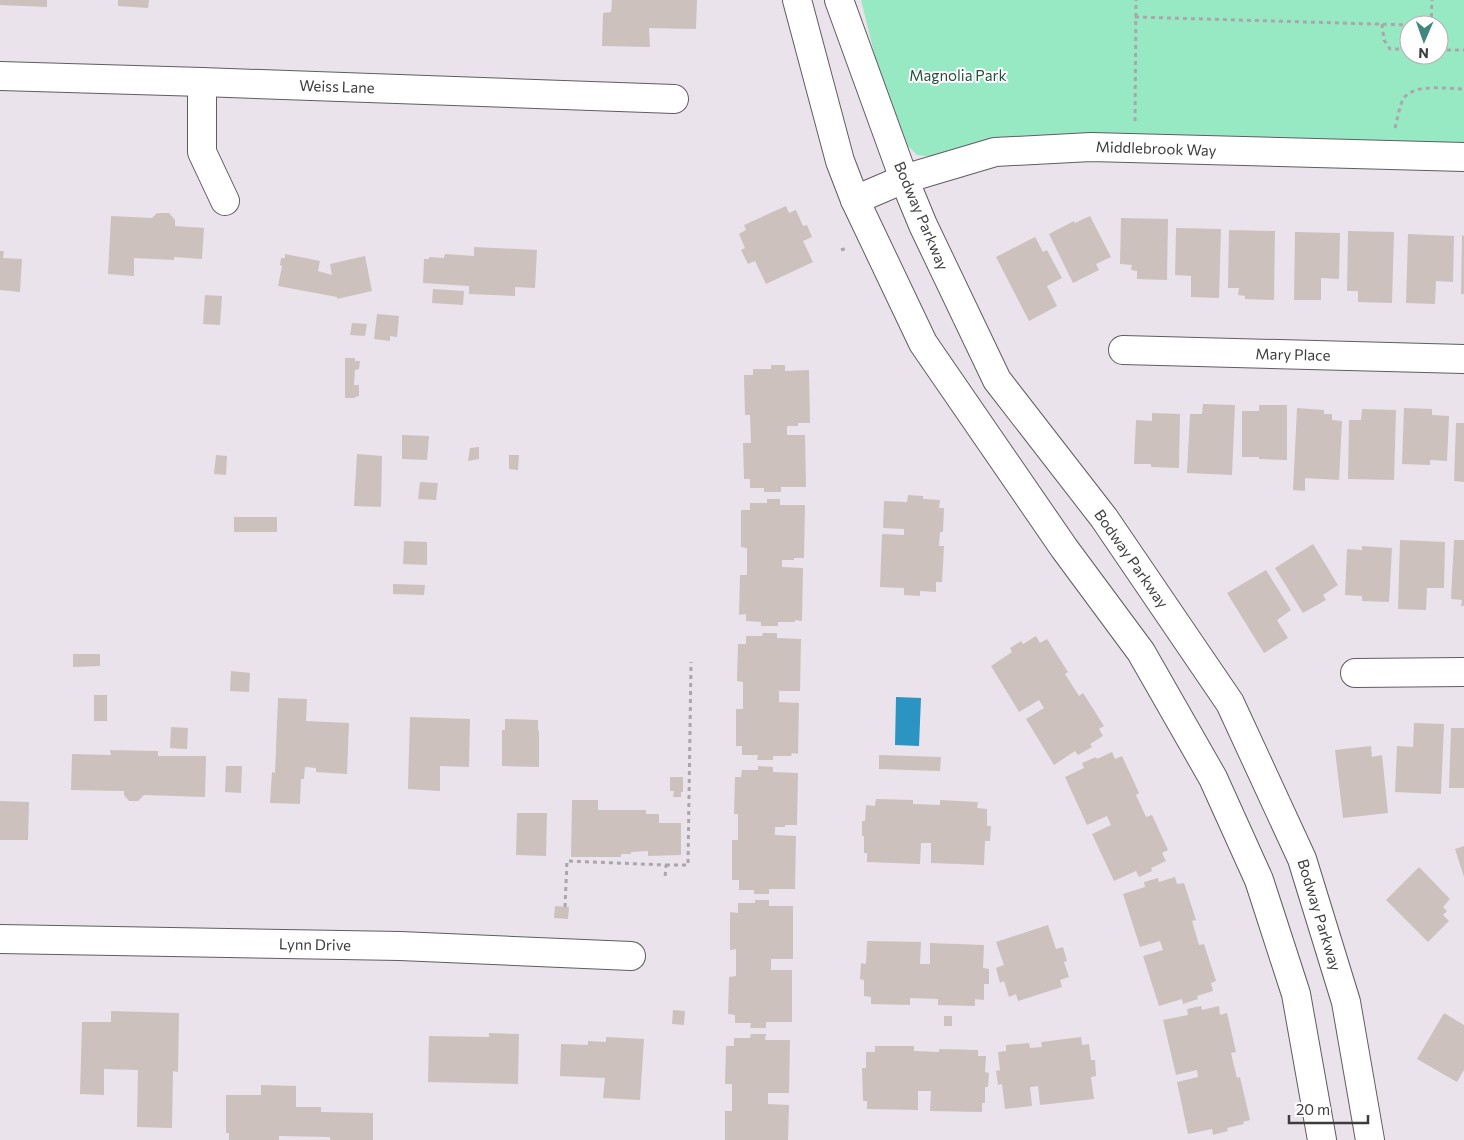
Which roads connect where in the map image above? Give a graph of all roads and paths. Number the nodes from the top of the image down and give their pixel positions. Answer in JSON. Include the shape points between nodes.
{"nodes":[{"id":1,"x":796,"y":0,"type":"edge"},
{"id":2,"x":839,"y":0,"type":"edge"},
{"id":3,"x":1136,"y":0,"type":"edge"},
{"id":4,"x":1432,"y":0,"type":"edge"},
{"id":5,"x":1431,"y":15,"type":"edge"},
{"id":6,"x":1135,"y":17,"type":"junction"},
{"id":7,"x":1382,"y":24,"type":"junction"},
{"id":8,"x":1399,"y":25,"type":"edge"},
{"id":9,"x":1399,"y":49,"type":"edge"},
{"id":10,"x":1449,"y":50,"type":"edge"},
{"id":11,"x":1464,"y":50,"type":"edge"},
{"id":12,"x":0,"y":76,"type":"edge"},
{"id":13,"x":202,"y":82,"type":"junction"},
{"id":14,"x":1464,"y":89,"type":"edge"},
{"id":15,"x":674,"y":99,"type":"dead end"},
{"id":16,"x":1135,"y":122,"type":"dead end"},
{"id":17,"x":1395,"y":128,"type":"dead end"},
{"id":18,"x":1464,"y":157,"type":"edge"},
{"id":19,"x":904,"y":179,"type":"junction"},
{"id":20,"x":225,"y":200,"type":"dead end"},
{"id":21,"x":855,"y":200,"type":"junction"},
{"id":22,"x":846,"y":248,"type":"dead end"},
{"id":23,"x":841,"y":250,"type":"dead end"},
{"id":24,"x":1123,"y":350,"type":"dead end"},
{"id":25,"x":1464,"y":359,"type":"edge"},
{"id":26,"x":691,"y":662,"type":"dead end"},
{"id":27,"x":1464,"y":672,"type":"edge"},
{"id":28,"x":1355,"y":673,"type":"dead end"},
{"id":29,"x":666,"y":865,"type":"junction"},
{"id":30,"x":665,"y":878,"type":"dead end"},
{"id":31,"x":565,"y":906,"type":"dead end"},
{"id":32,"x":0,"y":939,"type":"edge"},
{"id":33,"x":630,"y":956,"type":"dead end"},
{"id":34,"x":1322,"y":1140,"type":"edge"},
{"id":35,"x":1370,"y":1140,"type":"edge"}],
"edges":[{"from":1,"to":21,"type":"street","via":[[840,161]]},
{"from":2,"to":19,"type":"street","name":"Bodway Parkway"},
{"from":3,"to":6,"type":"path"},
{"from":4,"to":5,"type":"path"},
{"from":6,"to":7,"type":"path"},
{"from":6,"to":16,"type":"path"},
{"from":7,"to":8,"type":"path"},
{"from":7,"to":9,"type":"path","via":[[1384,40],[1390,49]]},
{"from":10,"to":11,"type":"path"},
{"from":12,"to":13,"type":"street","name":"Weiss Lane"},
{"from":13,"to":15,"type":"street","name":"Weiss Lane"},
{"from":13,"to":20,"type":"street","via":[[202,152]]},
{"from":14,"to":17,"type":"path","via":[[1416,89],[1403,98]]},
{"from":18,"to":19,"type":"street","name":"Middlebrook Way","via":[[1082,147],[995,152]]},
{"from":19,"to":21,"type":"street","name":"Middlebrook Way"},
{"from":19,"to":35,"type":"street","name":"Bodway Parkway","via":[[996,380],[1104,518],[1230,703],[1302,859],[1346,1002]]},
{"from":21,"to":34,"type":"street","via":[[923,343],[1064,548],[1141,652],[1213,778],[1259,880],[1296,994]]},
{"from":22,"to":23,"type":"path"},
{"from":24,"to":25,"type":"street","name":"Mary Place"},
{"from":26,"to":29,"type":"path","via":[[688,865]]},
{"from":27,"to":28,"type":"street"},
{"from":29,"to":30,"type":"path"},
{"from":29,"to":31,"type":"path","via":[[567,862]]},
{"from":32,"to":33,"type":"street","name":"Lynn Drive","via":[[400,946]]}]}
